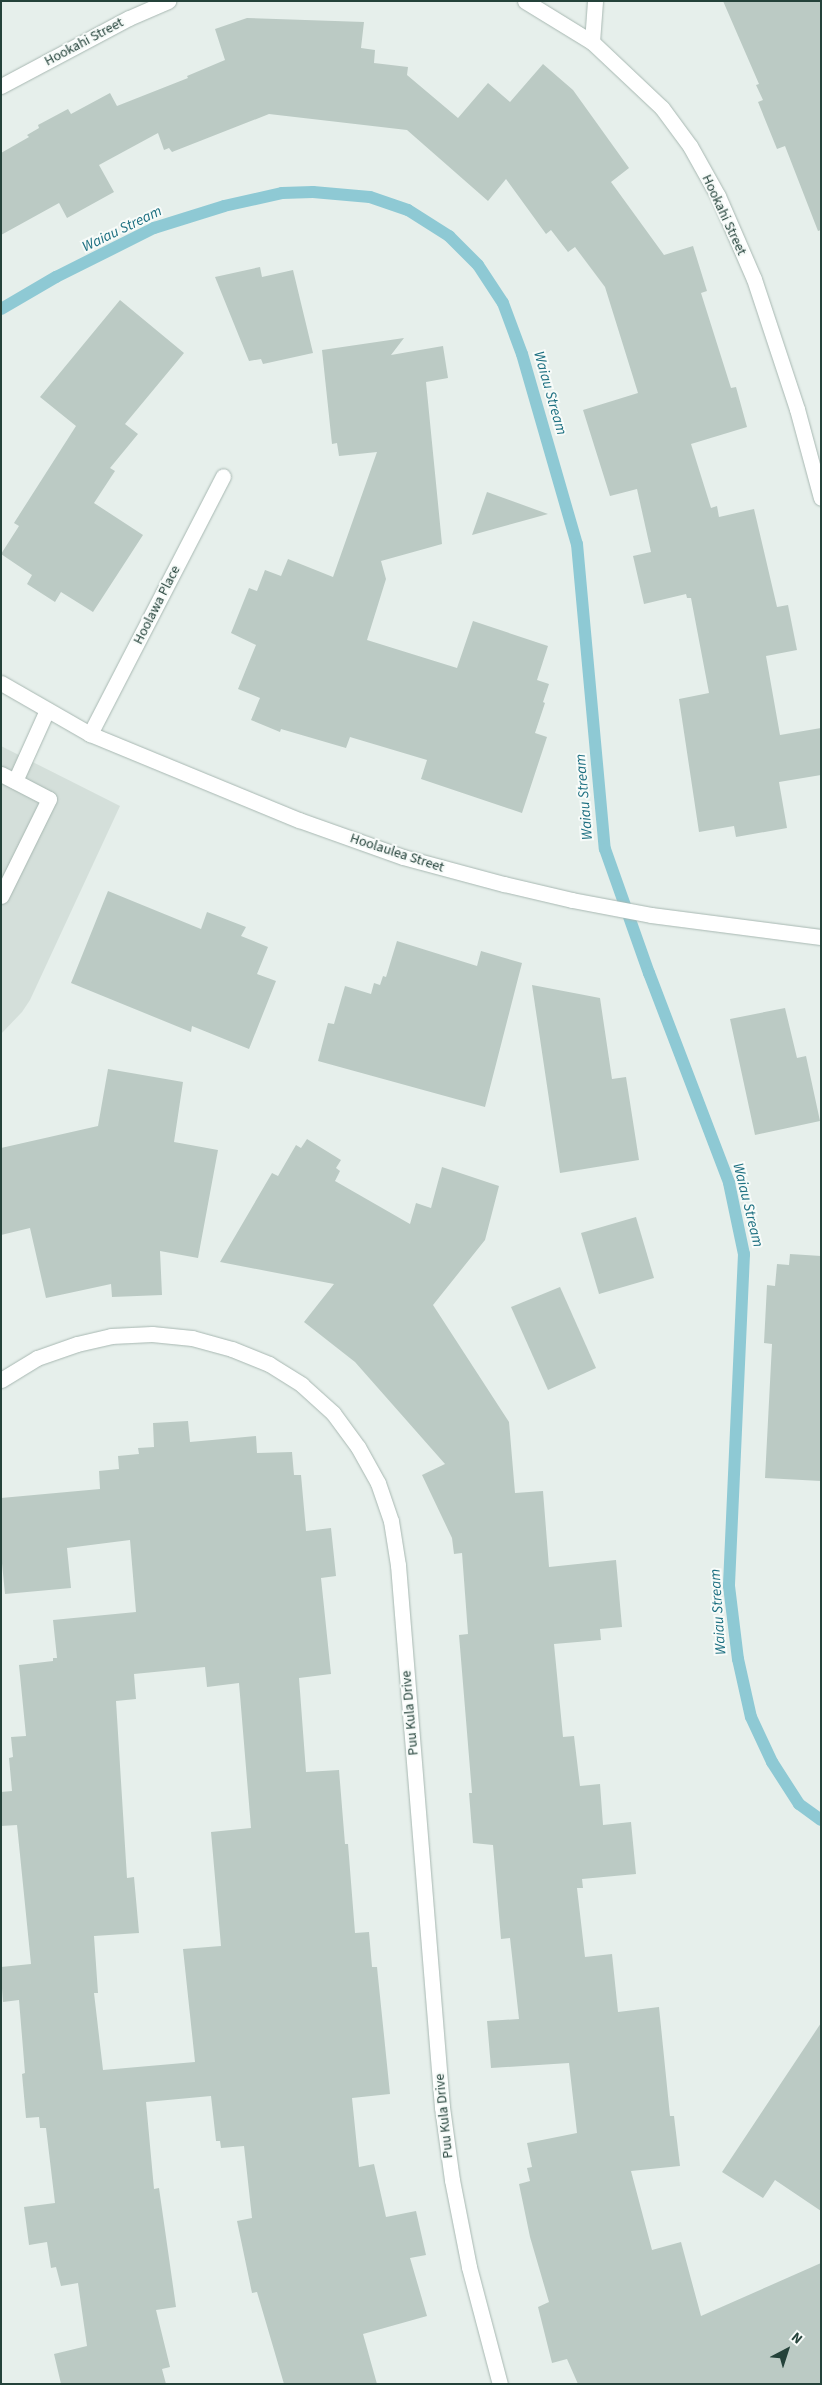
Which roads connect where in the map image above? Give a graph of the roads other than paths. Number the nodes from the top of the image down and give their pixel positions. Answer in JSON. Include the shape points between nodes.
{"nodes":[{"id":1,"x":168,"y":1,"type":"edge"},
{"id":2,"x":525,"y":1,"type":"edge"},
{"id":3,"x":596,"y":1,"type":"edge"},
{"id":4,"x":592,"y":42,"type":"junction"},
{"id":5,"x":1,"y":86,"type":"edge"},
{"id":6,"x":223,"y":476,"type":"dead end"},
{"id":7,"x":821,"y":498,"type":"edge"},
{"id":8,"x":1,"y":683,"type":"edge"},
{"id":9,"x":47,"y":710,"type":"junction"},
{"id":10,"x":90,"y":734,"type":"junction"},
{"id":11,"x":1,"y":774,"type":"edge"},
{"id":12,"x":15,"y":781,"type":"junction"},
{"id":13,"x":1,"y":896,"type":"edge"},
{"id":14,"x":821,"y":937,"type":"edge"},
{"id":15,"x":1,"y":1380,"type":"edge"},
{"id":16,"x":500,"y":2384,"type":"edge"}],
"edges":[{"from":1,"to":5,"type":"street","name":"Hookahi Street","via":[[129,18]]},
{"from":2,"to":4,"type":"street","name":"Hookahi Street"},
{"from":3,"to":4,"type":"street"},
{"from":4,"to":7,"type":"street","name":"Hookahi Street","via":[[662,108],[690,146],[718,196],[754,279],[797,409]]},
{"from":6,"to":10,"type":"street","name":"Hoolawa Place"},
{"from":8,"to":9,"type":"street","name":"Hoolaulea Street"},
{"from":9,"to":10,"type":"street","name":"Hoolaulea Street"},
{"from":9,"to":12,"type":"street"},
{"from":10,"to":14,"type":"street","name":"Hoolaulea Street","via":[[299,820],[403,857],[572,900],[651,915]]},
{"from":11,"to":12,"type":"street"},
{"from":12,"to":13,"type":"street","via":[[49,800]]},
{"from":15,"to":16,"type":"street","name":"Puu Kula Drive","via":[[37,1358],[111,1336],[152,1334],[192,1338],[269,1364],[302,1385],[333,1413],[358,1447],[378,1483],[390,1521],[398,1565],[442,2107],[469,2267]]}]}
